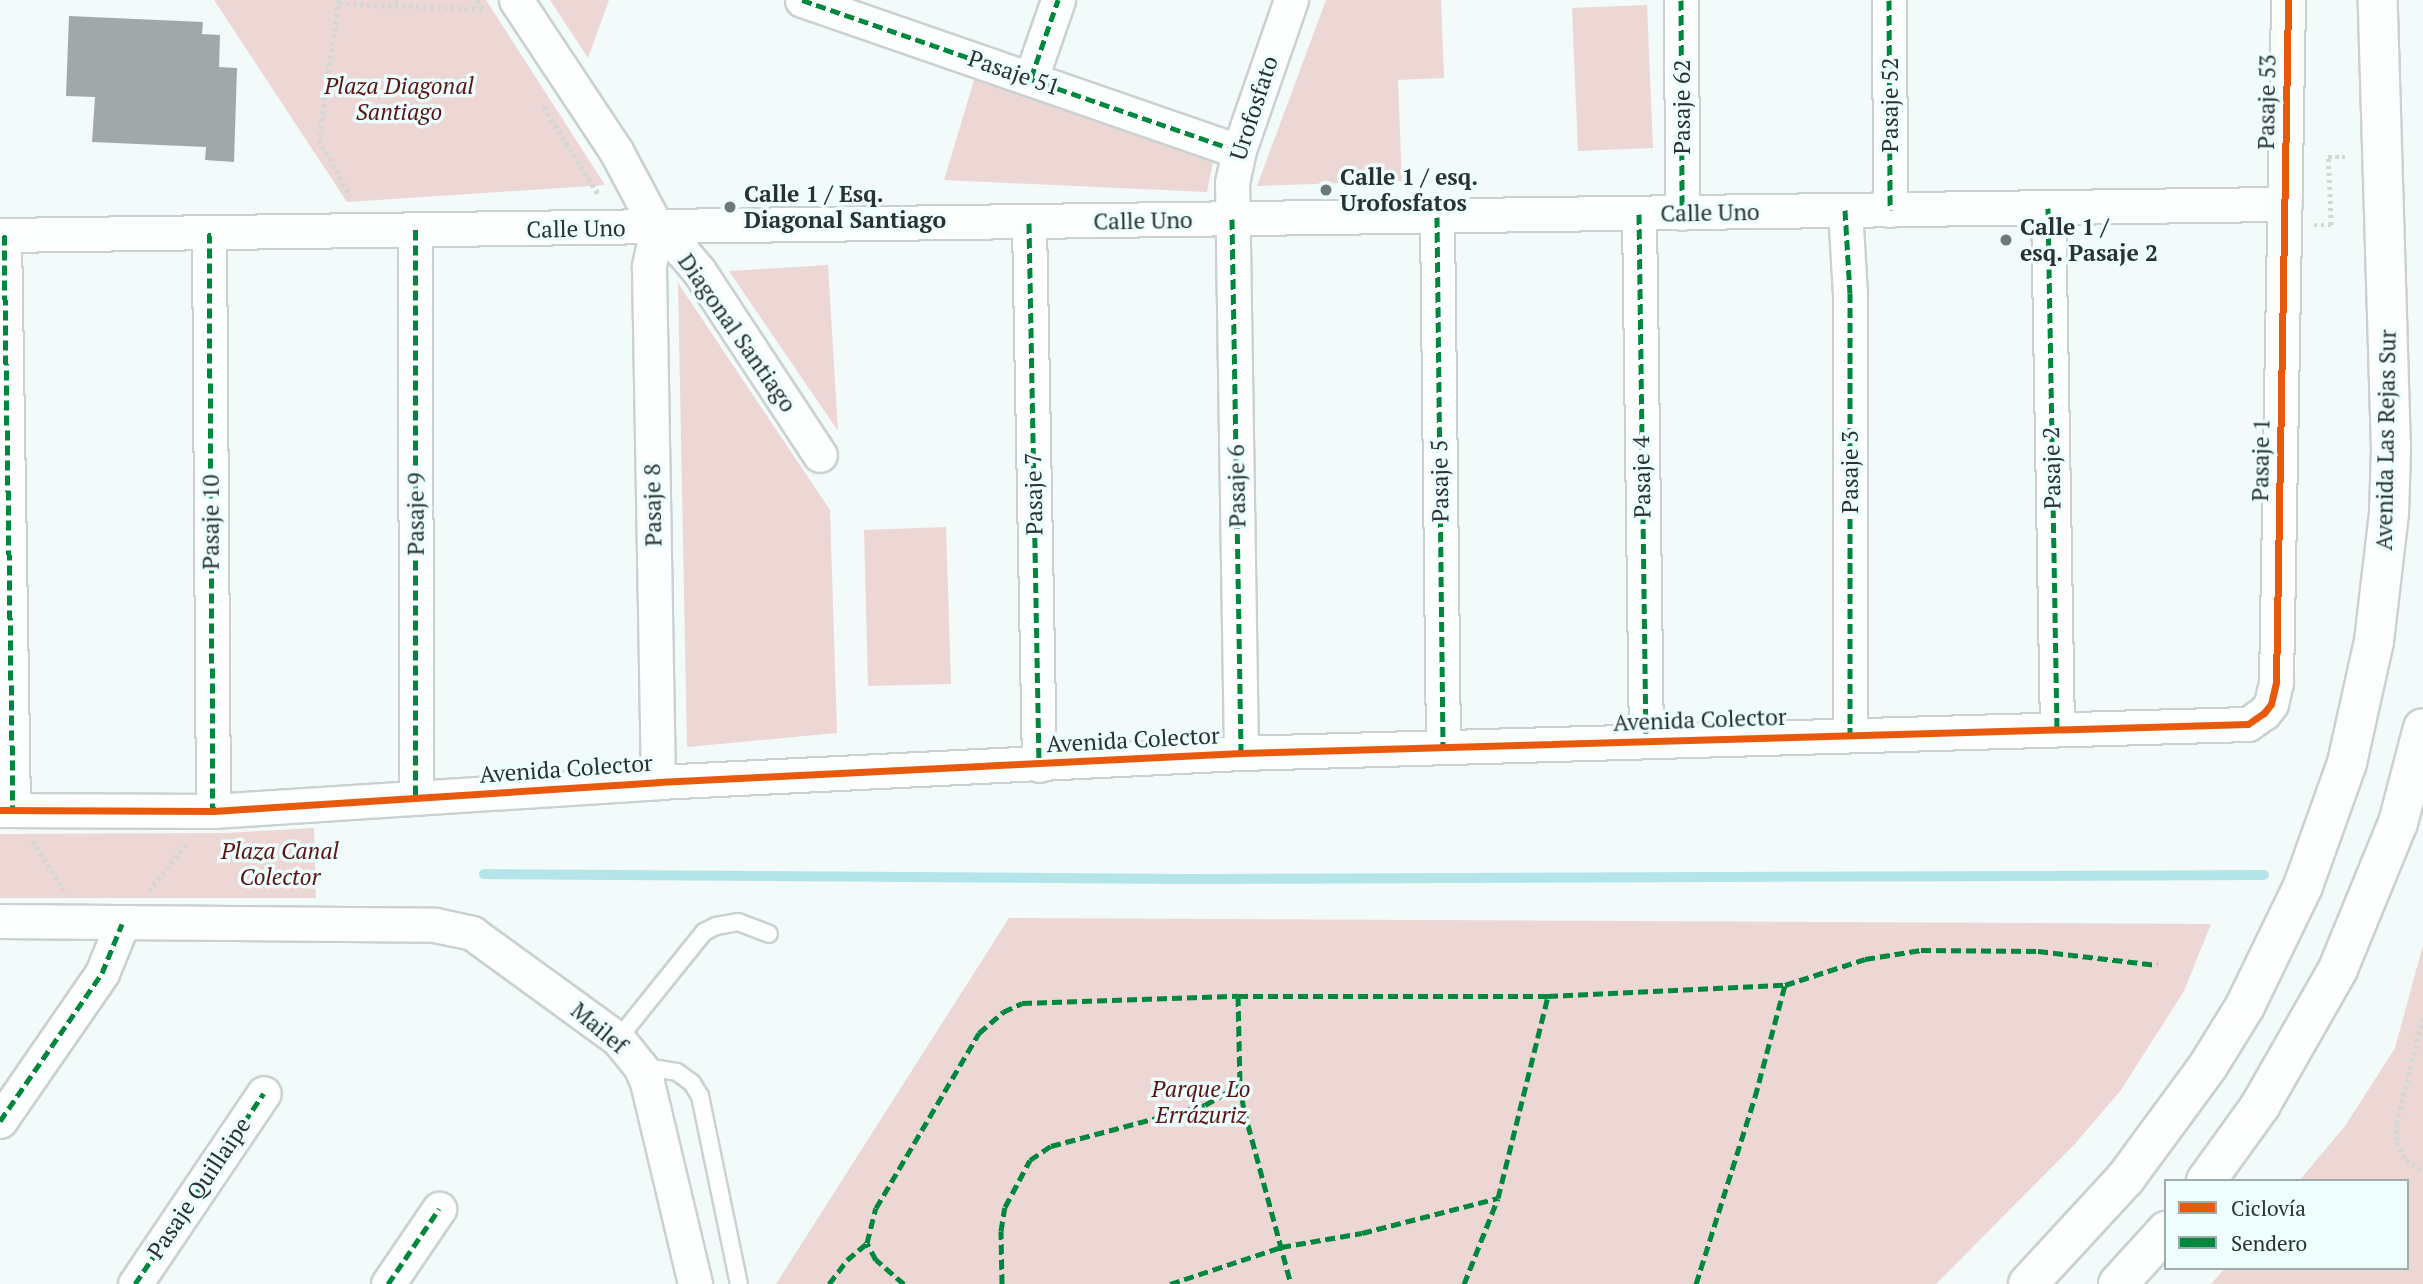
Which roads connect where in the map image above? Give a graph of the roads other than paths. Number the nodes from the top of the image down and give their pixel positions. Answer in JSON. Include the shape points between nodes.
{"nodes":[{"id":1,"x":516,"y":0,"type":"edge"},
{"id":2,"x":802,"y":0,"type":"edge"},
{"id":3,"x":1058,"y":0,"type":"edge"},
{"id":4,"x":1291,"y":0,"type":"edge"},
{"id":5,"x":1681,"y":0,"type":"edge"},
{"id":6,"x":1889,"y":0,"type":"edge"},
{"id":7,"x":2288,"y":0,"type":"edge"},
{"id":8,"x":2378,"y":0,"type":"edge"},
{"id":9,"x":842,"y":7,"type":"edge"},
{"id":10,"x":1031,"y":78,"type":"junction"},
{"id":11,"x":1227,"y":147,"type":"dead end"},
{"id":12,"x":2286,"y":204,"type":"junction"},
{"id":13,"x":2048,"y":208,"type":"junction"},
{"id":14,"x":1890,"y":210,"type":"junction"},
{"id":15,"x":1845,"y":211,"type":"junction"},
{"id":16,"x":1682,"y":213,"type":"junction"},
{"id":17,"x":1639,"y":214,"type":"junction"},
{"id":18,"x":1437,"y":217,"type":"junction"},
{"id":19,"x":1232,"y":219,"type":"junction"},
{"id":20,"x":1029,"y":223,"type":"junction"},
{"id":21,"x":657,"y":228,"type":"junction"},
{"id":22,"x":415,"y":230,"type":"junction"},
{"id":23,"x":208,"y":233,"type":"junction"},
{"id":24,"x":2,"y":235,"type":"edge"},
{"id":25,"x":821,"y":456,"type":"dead end"},
{"id":26,"x":2264,"y":713,"type":"joint"},
{"id":27,"x":2423,"y":727,"type":"edge"},
{"id":28,"x":2057,"y":729,"type":"junction"},
{"id":29,"x":1850,"y":734,"type":"junction"},
{"id":30,"x":1646,"y":741,"type":"junction"},
{"id":31,"x":1443,"y":746,"type":"junction"},
{"id":32,"x":1241,"y":753,"type":"junction"},
{"id":33,"x":1039,"y":765,"type":"junction"},
{"id":34,"x":658,"y":782,"type":"junction"},
{"id":35,"x":416,"y":798,"type":"junction"},
{"id":36,"x":6,"y":810,"type":"edge"},
{"id":37,"x":213,"y":811,"type":"junction"},
{"id":38,"x":0,"y":921,"type":"edge"},
{"id":39,"x":122,"y":924,"type":"junction"},
{"id":40,"x":769,"y":934,"type":"dead end"},
{"id":41,"x":618,"y":1039,"type":"junction"},
{"id":42,"x":640,"y":1066,"type":"junction"},
{"id":43,"x":264,"y":1093,"type":"dead end"},
{"id":44,"x":0,"y":1121,"type":"edge"},
{"id":45,"x":2207,"y":1179,"type":"edge"},
{"id":46,"x":439,"y":1209,"type":"dead end"},
{"id":47,"x":2164,"y":1233,"type":"edge"},
{"id":48,"x":135,"y":1284,"type":"edge"},
{"id":49,"x":388,"y":1284,"type":"edge"},
{"id":50,"x":695,"y":1284,"type":"edge"},
{"id":51,"x":739,"y":1284,"type":"edge"},
{"id":52,"x":2028,"y":1284,"type":"edge"},
{"id":53,"x":2118,"y":1284,"type":"edge"}],
"edges":[{"from":1,"to":21,"type":"street","name":"Diagonal Santiago","via":[[616,151]]},
{"from":2,"to":9,"type":"street","name":"Pasaje 51"},
{"from":3,"to":10,"type":"street"},
{"from":4,"to":19,"type":"street","name":"Urofosfato","via":[[1235,166]]},
{"from":5,"to":16,"type":"street","name":"Pasaje 62"},
{"from":6,"to":14,"type":"street","name":"Pasaje 52"},
{"from":7,"to":12,"type":"street","name":"Pasaje 53"},
{"from":8,"to":52,"type":"main road","name":"Avenida Las Rejas Sur","via":[[2389,514],[2374,641],[2347,764],[2304,886],[2245,1006],[2126,1179]]},
{"from":9,"to":10,"type":"street","name":"Pasaje 51"},
{"from":10,"to":11,"type":"street","name":"Pasaje 51"},
{"from":12,"to":13,"type":"street","name":"Calle Uno"},
{"from":12,"to":26,"type":"street","name":"Pasaje 1","via":[[2276,682]]},
{"from":13,"to":14,"type":"street","name":"Calle Uno"},
{"from":13,"to":28,"type":"street","name":"Pasaje 2"},
{"from":14,"to":15,"type":"street","name":"Calle Uno"},
{"from":15,"to":16,"type":"street","name":"Calle Uno"},
{"from":15,"to":29,"type":"street","name":"Pasaje 3","via":[[1850,293]]},
{"from":16,"to":17,"type":"street","name":"Calle Uno"},
{"from":17,"to":18,"type":"street","name":"Calle Uno"},
{"from":17,"to":30,"type":"street","name":"Pasaje 4"},
{"from":18,"to":19,"type":"street","name":"Calle Uno"},
{"from":18,"to":31,"type":"street","name":"Pasaje 5"},
{"from":19,"to":20,"type":"street","name":"Calle Uno"},
{"from":19,"to":32,"type":"street","name":"Pasaje 6"},
{"from":20,"to":21,"type":"street","name":"Calle Uno"},
{"from":20,"to":33,"type":"street","name":"Pasaje 7"},
{"from":21,"to":22,"type":"street","name":"Calle Uno"},
{"from":21,"to":25,"type":"street","name":"Diagonal Santiago","via":[[699,271]]},
{"from":21,"to":34,"type":"street","name":"Pasaje 8","via":[[649,267]]},
{"from":22,"to":23,"type":"street","name":"Calle Uno"},
{"from":22,"to":35,"type":"street","name":"Pasaje 9"},
{"from":23,"to":24,"type":"street","name":"Calle Uno"},
{"from":23,"to":37,"type":"street","name":"Pasaje 10"},
{"from":24,"to":36,"type":"street"},
{"from":26,"to":28,"type":"street","name":"Avenida Colector","via":[[2237,727]]},
{"from":27,"to":45,"type":"main road","via":[[2398,823],[2338,969],[2260,1106]]},
{"from":28,"to":29,"type":"street","name":"Avenida Colector"},
{"from":29,"to":30,"type":"street","name":"Avenida Colector"},
{"from":30,"to":31,"type":"street","name":"Avenida Colector"},
{"from":31,"to":32,"type":"street","name":"Avenida Colector"},
{"from":32,"to":33,"type":"street","name":"Avenida Colector"},
{"from":33,"to":34,"type":"street","name":"Avenida Colector"},
{"from":34,"to":35,"type":"street","name":"Avenida Colector"},
{"from":35,"to":37,"type":"street","name":"Avenida Colector"},
{"from":36,"to":37,"type":"street","name":"Avenida Colector"},
{"from":38,"to":39,"type":"street"},
{"from":39,"to":41,"type":"street","name":"Mailef","via":[[435,925],[461,929],[482,939]]},
{"from":39,"to":44,"type":"street","via":[[102,973]]},
{"from":40,"to":41,"type":"lane","via":[[737,922],[704,932]]},
{"from":41,"to":42,"type":"street","name":"Mailef"},
{"from":42,"to":50,"type":"street","name":"Mailef"},
{"from":42,"to":51,"type":"lane","via":[[677,1072],[700,1096]]},
{"from":43,"to":48,"type":"street","name":"Pasaje Quillaipe"},
{"from":46,"to":49,"type":"street"},
{"from":47,"to":53,"type":"main road"}]}
